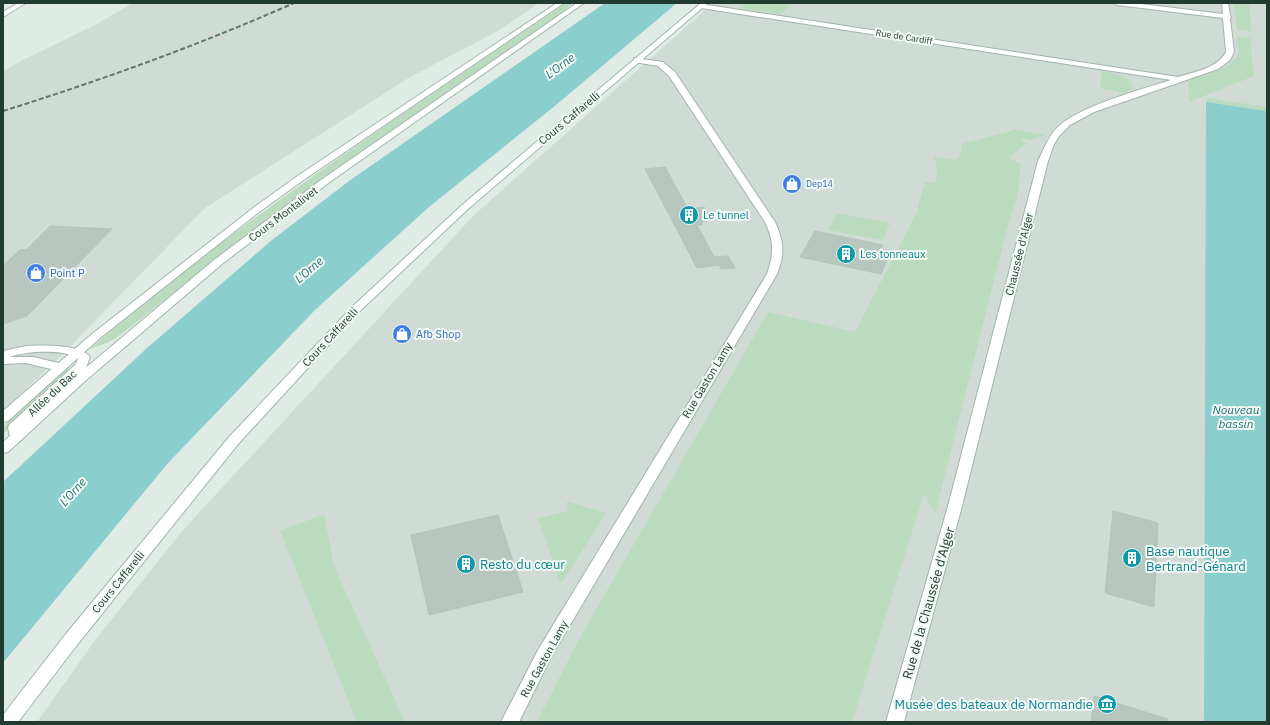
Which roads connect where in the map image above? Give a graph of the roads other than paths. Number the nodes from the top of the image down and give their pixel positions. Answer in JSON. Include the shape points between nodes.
{"nodes":[{"id":1,"x":22,"y":3,"type":"edge"},
{"id":2,"x":561,"y":3,"type":"edge"},
{"id":3,"x":581,"y":3,"type":"edge"},
{"id":4,"x":1117,"y":3,"type":"edge"},
{"id":5,"x":1226,"y":3,"type":"edge"},
{"id":6,"x":703,"y":4,"type":"edge"},
{"id":7,"x":3,"y":15,"type":"edge"},
{"id":8,"x":1228,"y":17,"type":"junction"},
{"id":9,"x":637,"y":60,"type":"junction"},
{"id":10,"x":1106,"y":68,"type":"junction"},
{"id":11,"x":1177,"y":79,"type":"junction"},
{"id":12,"x":1145,"y":90,"type":"junction"},
{"id":13,"x":76,"y":353,"type":"junction"},
{"id":14,"x":3,"y":355,"type":"edge"},
{"id":15,"x":3,"y":362,"type":"edge"},
{"id":16,"x":59,"y":367,"type":"junction"},
{"id":17,"x":3,"y":418,"type":"edge"},
{"id":18,"x":16,"y":437,"type":"junction"},
{"id":19,"x":3,"y":449,"type":"edge"},
{"id":20,"x":955,"y":506,"type":"joint"},
{"id":21,"x":8,"y":722,"type":"edge"},
{"id":22,"x":510,"y":722,"type":"edge"},
{"id":23,"x":895,"y":722,"type":"edge"}],
"edges":[{"from":1,"to":7,"type":"street"},
{"from":2,"to":13,"type":"street","name":"Cours Montalivet","via":[[302,177],[203,250]]},
{"from":3,"to":18,"type":"street","name":"Cours Montalivet","via":[[324,182],[218,262]]},
{"from":4,"to":8,"type":"street"},
{"from":5,"to":8,"type":"street"},
{"from":6,"to":9,"type":"street","name":"Cours Caffarelli"},
{"from":6,"to":10,"type":"street","name":"Rue de Cardiff"},
{"from":8,"to":11,"type":"street","name":"Chaussée d'Alger","via":[[1230,52],[1227,58],[1215,67]]},
{"from":9,"to":21,"type":"street","name":"Cours Caffarelli","via":[[465,207],[357,308],[234,440],[90,616]]},
{"from":9,"to":22,"type":"street","name":"Rue Gaston Lamy","via":[[660,64],[672,74],[770,222],[777,235],[778,260],[544,655]]},
{"from":10,"to":11,"type":"street","name":"Rue de Cardiff"},
{"from":10,"to":12,"type":"street","name":"Rue de Cardiff","via":[[1145,80],[1149,87]]},
{"from":11,"to":12,"type":"street","name":"Chaussée d'Alger"},
{"from":12,"to":20,"type":"street","name":"Chaussée d'Alger","via":[[1091,110],[1067,123],[1050,144],[1043,161]]},
{"from":13,"to":14,"type":"street","name":"Allée du Bac","via":[[32,348]]},
{"from":13,"to":16,"type":"street","name":"Cours Montalivet"},
{"from":13,"to":18,"type":"street","name":"Allée du Bac","via":[[84,357],[82,365],[14,428]]},
{"from":15,"to":16,"type":"street","name":"Allée du Bac","via":[[38,360]]},
{"from":16,"to":17,"type":"street","name":"Cours Montalivet"},
{"from":18,"to":19,"type":"street","name":"Cours Montalivet"},
{"from":20,"to":23,"type":"street","name":"Rue de la Chaussée d'Alger"}]}
